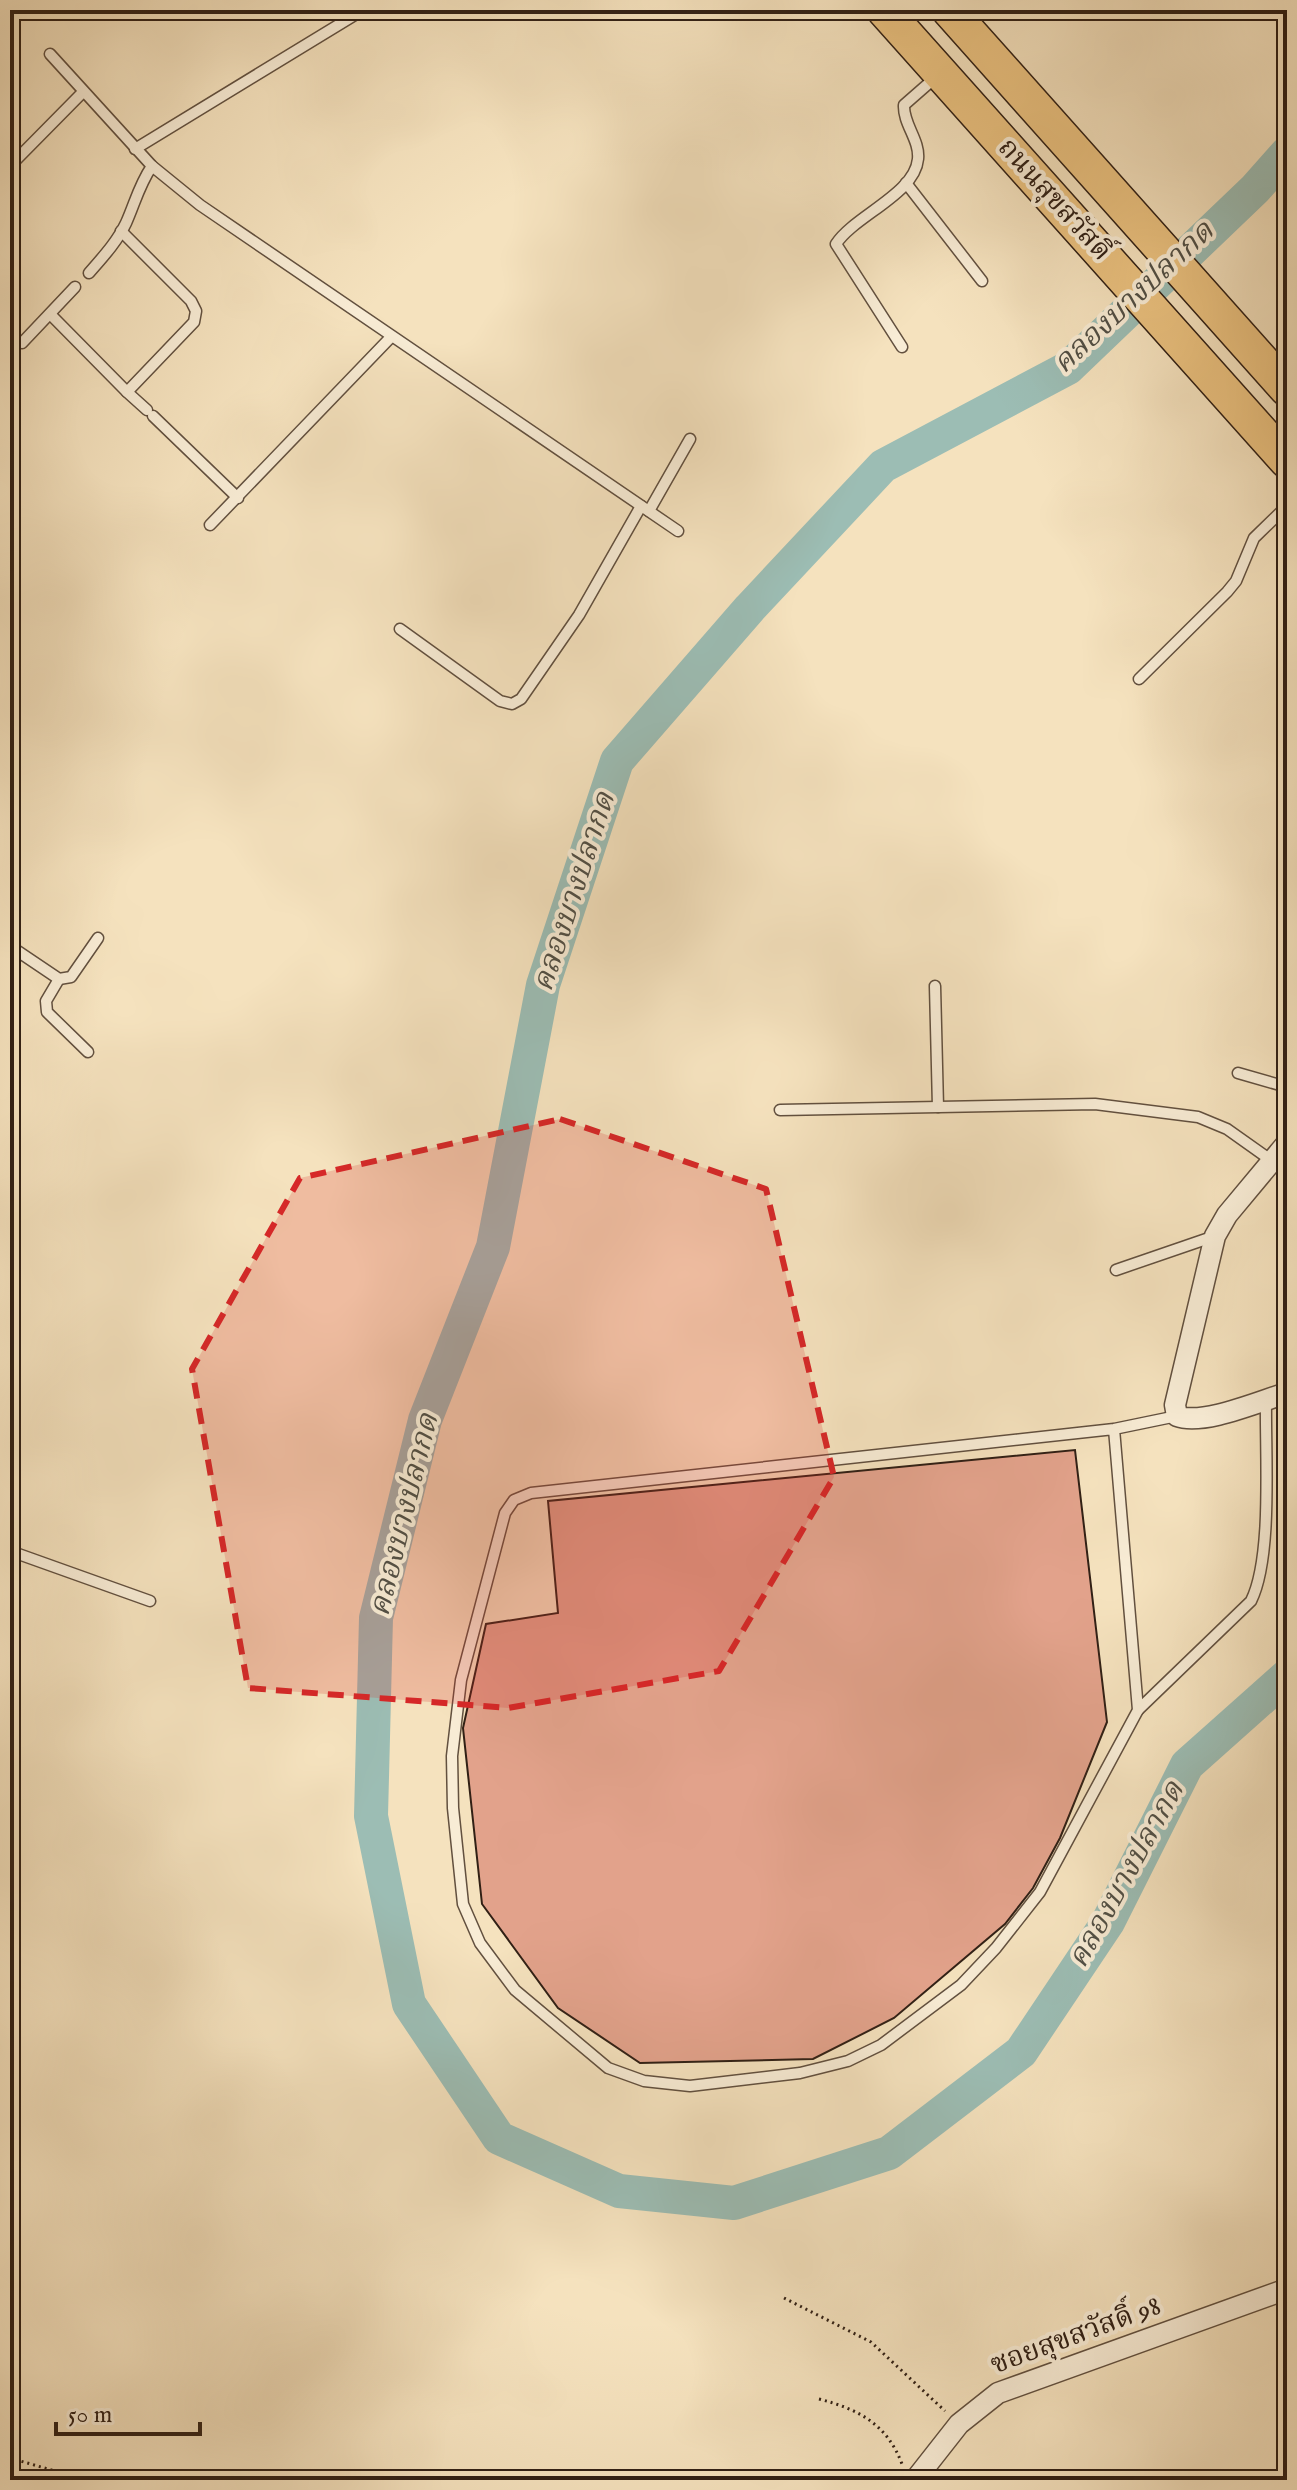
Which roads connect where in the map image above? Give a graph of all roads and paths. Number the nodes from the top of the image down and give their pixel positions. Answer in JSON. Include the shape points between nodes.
{"nodes":[{"id":1,"x":363,"y":10,"type":"edge"},
{"id":2,"x":884,"y":10,"type":"edge"},
{"id":3,"x":949,"y":10,"type":"edge"},
{"id":4,"x":50,"y":54,"type":"dead end"},
{"id":5,"x":941,"y":73,"type":"junction"},
{"id":6,"x":83,"y":92,"type":"junction"},
{"id":7,"x":135,"y":149,"type":"junction"},
{"id":8,"x":10,"y":166,"type":"edge"},
{"id":9,"x":152,"y":166,"type":"junction"},
{"id":10,"x":906,"y":183,"type":"junction"},
{"id":11,"x":121,"y":231,"type":"junction"},
{"id":12,"x":89,"y":273,"type":"dead end"},
{"id":13,"x":982,"y":281,"type":"dead end"},
{"id":14,"x":75,"y":287,"type":"dead end"},
{"id":15,"x":50,"y":314,"type":"junction"},
{"id":16,"x":391,"y":337,"type":"junction"},
{"id":17,"x":22,"y":343,"type":"dead end"},
{"id":18,"x":902,"y":347,"type":"dead end"},
{"id":19,"x":1287,"y":389,"type":"edge"},
{"id":20,"x":127,"y":392,"type":"junction"},
{"id":21,"x":690,"y":439,"type":"dead end"},
{"id":22,"x":1287,"y":461,"type":"edge"},
{"id":23,"x":238,"y":498,"type":"junction"},
{"id":24,"x":1287,"y":506,"type":"edge"},
{"id":25,"x":645,"y":508,"type":"junction"},
{"id":26,"x":210,"y":525,"type":"dead end"},
{"id":27,"x":678,"y":531,"type":"dead end"},
{"id":28,"x":400,"y":629,"type":"dead end"},
{"id":29,"x":1139,"y":679,"type":"dead end"},
{"id":30,"x":98,"y":938,"type":"dead end"},
{"id":31,"x":10,"y":946,"type":"edge"},
{"id":32,"x":59,"y":979,"type":"junction"},
{"id":33,"x":935,"y":986,"type":"dead end"},
{"id":34,"x":88,"y":1052,"type":"dead end"},
{"id":35,"x":1238,"y":1073,"type":"dead end"},
{"id":36,"x":1287,"y":1087,"type":"edge"},
{"id":37,"x":938,"y":1107,"type":"junction"},
{"id":38,"x":780,"y":1110,"type":"dead end"},
{"id":39,"x":1287,"y":1143,"type":"edge"},
{"id":40,"x":1272,"y":1161,"type":"junction"},
{"id":41,"x":1215,"y":1236,"type":"junction"},
{"id":42,"x":1116,"y":1270,"type":"dead end"},
{"id":43,"x":1287,"y":1393,"type":"edge"},
{"id":44,"x":1266,"y":1400,"type":"junction"},
{"id":45,"x":1177,"y":1416,"type":"junction"},
{"id":46,"x":1114,"y":1429,"type":"junction"},
{"id":47,"x":10,"y":1551,"type":"edge"},
{"id":48,"x":150,"y":1601,"type":"dead end"},
{"id":49,"x":1138,"y":1710,"type":"junction"},
{"id":50,"x":1287,"y":2289,"type":"edge"},
{"id":51,"x":784,"y":2298,"type":"dead end"},
{"id":52,"x":819,"y":2399,"type":"dead end"},
{"id":53,"x":959,"y":2424,"type":"junction"},
{"id":54,"x":10,"y":2458,"type":"edge"},
{"id":55,"x":909,"y":2476,"type":"edge"},
{"id":56,"x":86,"y":2480,"type":"edge"}],
"edges":[{"from":1,"to":7,"type":"lane"},
{"from":2,"to":5,"type":"main road","name":"ถนนสุขสวัสดิ์"},
{"from":3,"to":19,"type":"main road","name":"ถนนสุขสวัสดิ์"},
{"from":4,"to":6,"type":"lane"},
{"from":5,"to":10,"type":"lane","via":[[904,105],[919,158]]},
{"from":5,"to":22,"type":"main road","name":"ถนนสุขสวัสดิ์"},
{"from":6,"to":7,"type":"lane"},
{"from":6,"to":8,"type":"lane"},
{"from":7,"to":9,"type":"lane"},
{"from":9,"to":11,"type":"lane","via":[[136,189]]},
{"from":9,"to":16,"type":"lane"},
{"from":10,"to":13,"type":"lane"},
{"from":10,"to":18,"type":"lane","via":[[836,244]]},
{"from":11,"to":12,"type":"lane"},
{"from":11,"to":20,"type":"lane","via":[[196,311],[194,322]]},
{"from":14,"to":15,"type":"lane"},
{"from":15,"to":17,"type":"lane"},
{"from":15,"to":20,"type":"lane"},
{"from":16,"to":23,"type":"lane"},
{"from":16,"to":25,"type":"lane"},
{"from":20,"to":23,"type":"lane"},
{"from":21,"to":25,"type":"lane"},
{"from":23,"to":26,"type":"lane"},
{"from":24,"to":29,"type":"lane","via":[[1254,538],[1227,592]]},
{"from":25,"to":27,"type":"lane"},
{"from":25,"to":28,"type":"lane","via":[[579,615],[521,699],[512,704],[500,701]]},
{"from":30,"to":32,"type":"lane","via":[[71,977]]},
{"from":31,"to":32,"type":"lane"},
{"from":32,"to":34,"type":"lane","via":[[46,1001],[47,1012]]},
{"from":33,"to":37,"type":"lane"},
{"from":35,"to":36,"type":"lane"},
{"from":37,"to":38,"type":"lane"},
{"from":37,"to":40,"type":"lane","via":[[1095,1104],[1198,1117],[1227,1129]]},
{"from":39,"to":40,"type":"street"},
{"from":40,"to":41,"type":"street"},
{"from":41,"to":42,"type":"lane"},
{"from":41,"to":45,"type":"street","via":[[1181,1375]]},
{"from":43,"to":44,"type":"street"},
{"from":44,"to":45,"type":"street","via":[[1204,1417]]},
{"from":44,"to":49,"type":"lane","via":[[1263,1540],[1256,1591]]},
{"from":45,"to":46,"type":"lane"},
{"from":46,"to":49,"type":"lane"},
{"from":46,"to":49,"type":"lane","via":[[531,1493],[514,1500],[497,1539],[461,1680],[452,1756],[463,1904],[480,1943],[515,1990],[608,2068],[644,2081],[690,2086],[800,2073],[848,2061],[881,2045],[961,1985],[996,1948],[1040,1892]]},
{"from":47,"to":48,"type":"lane"},
{"from":50,"to":53,"type":"street","name":"ซอยสุขสวัสดิ์ 98","via":[[998,2393]]},
{"from":51,"to":53,"type":"path","via":[[871,2342]]},
{"from":52,"to":55,"type":"path","via":[[870,2417],[896,2449]]},
{"from":53,"to":55,"type":"street","name":"ซอยสุขสวัสดิ์ 98"},
{"from":54,"to":56,"type":"path"}]}
